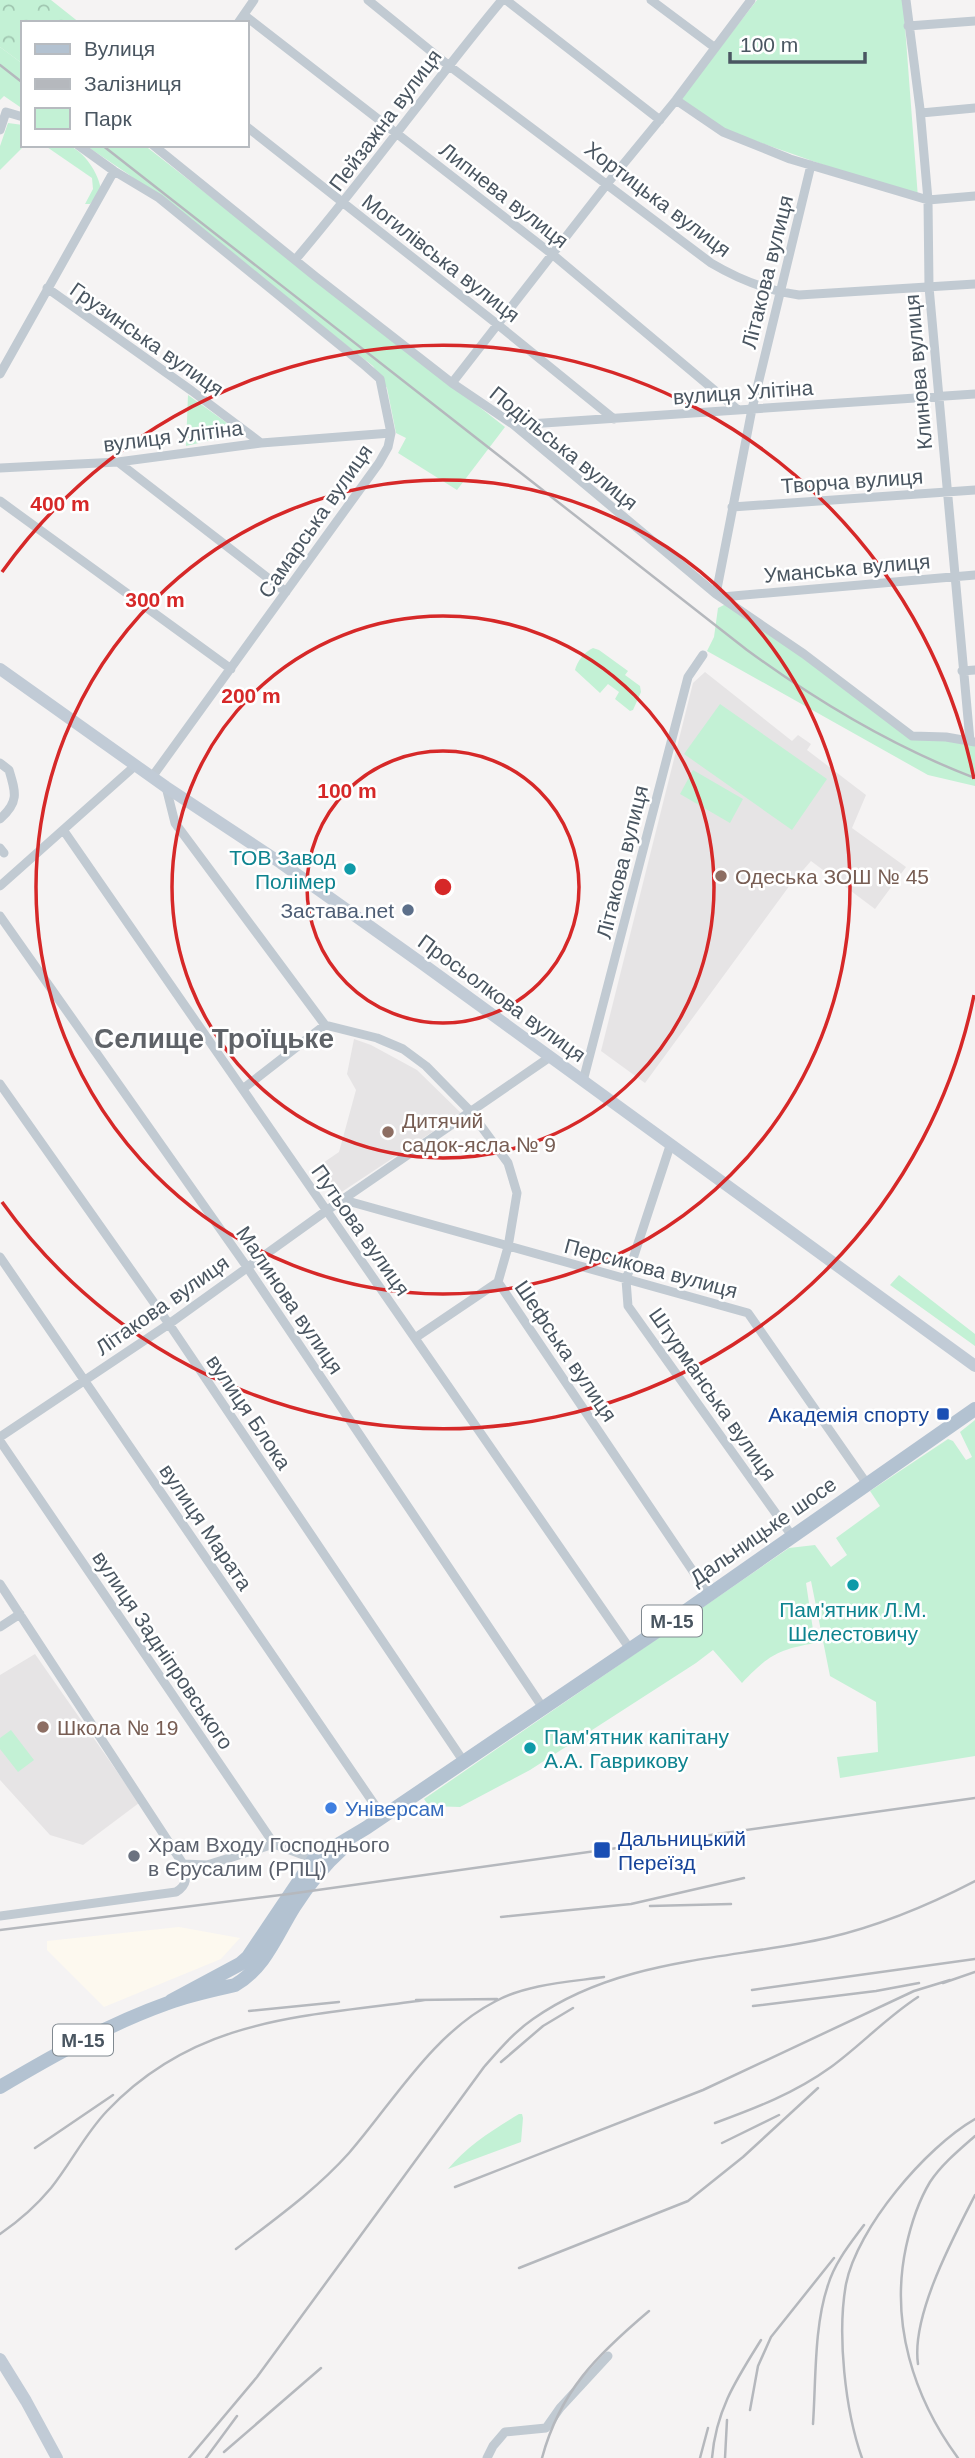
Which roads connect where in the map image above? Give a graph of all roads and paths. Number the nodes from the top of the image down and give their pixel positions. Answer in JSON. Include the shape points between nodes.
{"nodes":[{"id":1,"x":254,"y":0,"type":"edge"},
{"id":2,"x":368,"y":0,"type":"edge"},
{"id":3,"x":504,"y":0,"type":"edge"},
{"id":4,"x":651,"y":0,"type":"edge"},
{"id":5,"x":751,"y":0,"type":"edge"},
{"id":6,"x":906,"y":0,"type":"edge"},
{"id":7,"x":241,"y":19,"type":"edge"},
{"id":8,"x":975,"y":21,"type":"edge"},
{"id":9,"x":248,"y":24,"type":"edge"},
{"id":10,"x":908,"y":26,"type":"junction"},
{"id":11,"x":714,"y":47,"type":"junction"},
{"id":12,"x":448,"y":65,"type":"junction"},
{"id":13,"x":676,"y":100,"type":"junction"},
{"id":14,"x":975,"y":108,"type":"edge"},
{"id":15,"x":921,"y":113,"type":"junction"},
{"id":16,"x":21,"y":116,"type":"edge"},
{"id":17,"x":660,"y":120,"type":"junction"},
{"id":18,"x":248,"y":128,"type":"edge"},
{"id":19,"x":0,"y":131,"type":"edge"},
{"id":20,"x":396,"y":132,"type":"junction"},
{"id":21,"x":81,"y":147,"type":"edge"},
{"id":22,"x":155,"y":147,"type":"edge"},
{"id":23,"x":811,"y":165,"type":"junction"},
{"id":24,"x":114,"y":172,"type":"junction"},
{"id":25,"x":607,"y":184,"type":"junction"},
{"id":26,"x":975,"y":196,"type":"edge"},
{"id":27,"x":928,"y":200,"type":"junction"},
{"id":28,"x":343,"y":204,"type":"junction"},
{"id":29,"x":552,"y":254,"type":"junction"},
{"id":30,"x":295,"y":260,"type":"junction"},
{"id":31,"x":975,"y":284,"type":"edge"},
{"id":32,"x":929,"y":287,"type":"junction"},
{"id":33,"x":47,"y":288,"type":"junction"},
{"id":34,"x":779,"y":292,"type":"junction"},
{"id":35,"x":497,"y":324,"type":"junction"},
{"id":36,"x":0,"y":373,"type":"edge"},
{"id":37,"x":453,"y":383,"type":"junction"},
{"id":38,"x":975,"y":394,"type":"edge"},
{"id":39,"x":938,"y":396,"type":"junction"},
{"id":40,"x":752,"y":409,"type":"junction"},
{"id":41,"x":738,"y":410,"type":"junction"},
{"id":42,"x":614,"y":419,"type":"junction"},
{"id":43,"x":514,"y":425,"type":"junction"},
{"id":44,"x":391,"y":433,"type":"junction"},
{"id":45,"x":261,"y":443,"type":"junction"},
{"id":46,"x":118,"y":462,"type":"junction"},
{"id":47,"x":0,"y":468,"type":"edge"},
{"id":48,"x":975,"y":490,"type":"edge"},
{"id":49,"x":945,"y":492,"type":"junction"},
{"id":50,"x":0,"y":501,"type":"edge"},
{"id":51,"x":732,"y":507,"type":"junction"},
{"id":52,"x":975,"y":575,"type":"edge"},
{"id":53,"x":954,"y":576,"type":"junction"},
{"id":54,"x":286,"y":592,"type":"junction"},
{"id":55,"x":719,"y":596,"type":"junction"},
{"id":56,"x":703,"y":654,"type":"dead end"},
{"id":57,"x":0,"y":669,"type":"edge"},
{"id":58,"x":231,"y":669,"type":"junction"},
{"id":59,"x":975,"y":670,"type":"edge"},
{"id":60,"x":961,"y":671,"type":"junction"},
{"id":61,"x":972,"y":742,"type":"edge"},
{"id":62,"x":0,"y":763,"type":"edge"},
{"id":63,"x":136,"y":765,"type":"junction"},
{"id":64,"x":152,"y":777,"type":"junction"},
{"id":65,"x":166,"y":787,"type":"junction"},
{"id":66,"x":0,"y":819,"type":"edge"},
{"id":67,"x":64,"y":831,"type":"junction"},
{"id":68,"x":0,"y":886,"type":"edge"},
{"id":69,"x":0,"y":916,"type":"edge"},
{"id":70,"x":325,"y":1025,"type":"junction"},
{"id":71,"x":550,"y":1057,"type":"junction"},
{"id":72,"x":583,"y":1081,"type":"junction"},
{"id":73,"x":0,"y":1084,"type":"edge"},
{"id":74,"x":244,"y":1088,"type":"junction"},
{"id":75,"x":470,"y":1111,"type":"junction"},
{"id":76,"x":670,"y":1146,"type":"junction"},
{"id":77,"x":344,"y":1200,"type":"junction"},
{"id":78,"x":326,"y":1211,"type":"junction"},
{"id":79,"x":508,"y":1247,"type":"junction"},
{"id":80,"x":0,"y":1257,"type":"edge"},
{"id":81,"x":247,"y":1267,"type":"junction"},
{"id":82,"x":626,"y":1280,"type":"junction"},
{"id":83,"x":498,"y":1282,"type":"junction"},
{"id":84,"x":169,"y":1324,"type":"junction"},
{"id":85,"x":415,"y":1338,"type":"junction"},
{"id":86,"x":975,"y":1366,"type":"edge"},
{"id":87,"x":84,"y":1380,"type":"junction"},
{"id":88,"x":975,"y":1409,"type":"edge"},
{"id":89,"x":0,"y":1439,"type":"edge"},
{"id":90,"x":867,"y":1484,"type":"junction"},
{"id":91,"x":792,"y":1536,"type":"junction"},
{"id":92,"x":0,"y":1584,"type":"edge"},
{"id":93,"x":709,"y":1595,"type":"junction"},
{"id":94,"x":20,"y":1614,"type":"junction"},
{"id":95,"x":0,"y":1627,"type":"edge"},
{"id":96,"x":630,"y":1649,"type":"junction"},
{"id":97,"x":543,"y":1708,"type":"junction"},
{"id":98,"x":464,"y":1762,"type":"junction"},
{"id":99,"x":383,"y":1817,"type":"junction"},
{"id":100,"x":366,"y":1828,"type":"junction"},
{"id":101,"x":274,"y":1844,"type":"junction"},
{"id":102,"x":314,"y":1859,"type":"junction"},
{"id":103,"x":183,"y":1864,"type":"junction"},
{"id":104,"x":0,"y":1916,"type":"edge"},
{"id":105,"x":171,"y":2001,"type":"junction"},
{"id":106,"x":0,"y":2087,"type":"edge"},
{"id":107,"x":608,"y":2356,"type":"dead end"},
{"id":108,"x":0,"y":2359,"type":"edge"},
{"id":109,"x":57,"y":2458,"type":"edge"},
{"id":110,"x":487,"y":2458,"type":"edge"}],
"edges":[{"from":1,"to":7,"type":"street"},
{"from":2,"to":12,"type":"street","name":"Хортицька вулиця"},
{"from":3,"to":12,"type":"street","name":"Пейзажна вулиця"},
{"from":3,"to":17,"type":"street"},
{"from":4,"to":11,"type":"street"},
{"from":5,"to":11,"type":"street"},
{"from":6,"to":10,"type":"street","name":"Клинова вулиця"},
{"from":8,"to":10,"type":"street"},
{"from":9,"to":20,"type":"street","name":"Липнева вулиця"},
{"from":10,"to":15,"type":"street","name":"Клинова вулиця"},
{"from":11,"to":13,"type":"street"},
{"from":12,"to":20,"type":"street","name":"Пейзажна вулиця"},
{"from":12,"to":25,"type":"street","name":"Хортицька вулиця"},
{"from":13,"to":17,"type":"street"},
{"from":13,"to":23,"type":"street","via":[[723,132]]},
{"from":14,"to":15,"type":"street"},
{"from":15,"to":27,"type":"street","name":"Клинова вулиця"},
{"from":16,"to":19,"type":"street","via":[[6,112]]},
{"from":17,"to":25,"type":"street"},
{"from":18,"to":28,"type":"street","name":"Могилівська вулиця"},
{"from":20,"to":28,"type":"street","name":"Пейзажна вулиця"},
{"from":20,"to":29,"type":"street","name":"Липнева вулиця"},
{"from":21,"to":24,"type":"street","name":"Самарська вулиця"},
{"from":22,"to":30,"type":"street","name":"Подільська вулиця"},
{"from":23,"to":27,"type":"street"},
{"from":23,"to":34,"type":"street","name":"Літакова вулиця"},
{"from":24,"to":33,"type":"street"},
{"from":24,"to":44,"type":"street","name":"Самарська вулиця","via":[[159,198],[380,379]]},
{"from":25,"to":29,"type":"street"},
{"from":25,"to":34,"type":"street","name":"Хортицька вулиця","via":[[711,263]]},
{"from":26,"to":27,"type":"street"},
{"from":27,"to":32,"type":"street","name":"Клинова вулиця"},
{"from":28,"to":30,"type":"street","name":"Пейзажна вулиця"},
{"from":28,"to":35,"type":"street","name":"Могилівська вулиця"},
{"from":29,"to":35,"type":"street"},
{"from":29,"to":41,"type":"street","name":"Липнева вулиця"},
{"from":30,"to":37,"type":"street","name":"Подільська вулиця"},
{"from":31,"to":32,"type":"street","name":"Хортицька вулиця"},
{"from":32,"to":34,"type":"street","name":"Хортицька вулиця","via":[[799,295]]},
{"from":32,"to":39,"type":"street","name":"Клинова вулиця"},
{"from":33,"to":36,"type":"street"},
{"from":33,"to":45,"type":"street","name":"Грузинська вулиця"},
{"from":34,"to":40,"type":"street","name":"Літакова вулиця"},
{"from":35,"to":37,"type":"street"},
{"from":35,"to":42,"type":"street","name":"Могилівська вулиця"},
{"from":37,"to":43,"type":"street","name":"Подільська вулиця"},
{"from":38,"to":39,"type":"street","name":"вулиця Улітіна"},
{"from":39,"to":40,"type":"street","name":"вулиця Улітіна"},
{"from":39,"to":49,"type":"street","name":"Клинова вулиця"},
{"from":40,"to":41,"type":"street","name":"вулиця Улітіна"},
{"from":40,"to":51,"type":"street","name":"Літакова вулиця"},
{"from":41,"to":42,"type":"street","name":"вулиця Улітіна"},
{"from":42,"to":43,"type":"street","name":"вулиця Улітіна"},
{"from":43,"to":55,"type":"street","name":"Подільська вулиця"},
{"from":44,"to":45,"type":"street","name":"вулиця Улітіна"},
{"from":44,"to":54,"type":"street","name":"Самарська вулиця","via":[[379,463]]},
{"from":45,"to":46,"type":"street","name":"вулиця Улітіна"},
{"from":46,"to":47,"type":"street","name":"вулиця Улітіна"},
{"from":46,"to":54,"type":"street"},
{"from":48,"to":49,"type":"street","name":"Творча вулиця"},
{"from":49,"to":51,"type":"street","name":"Творча вулиця"},
{"from":49,"to":53,"type":"street","name":"Клинова вулиця"},
{"from":50,"to":58,"type":"street"},
{"from":51,"to":55,"type":"street","name":"Літакова вулиця"},
{"from":52,"to":53,"type":"street","name":"Уманська вулиця"},
{"from":53,"to":55,"type":"street","name":"Уманська вулиця"},
{"from":53,"to":60,"type":"street","name":"Клинова вулиця"},
{"from":54,"to":58,"type":"street","name":"Самарська вулиця"},
{"from":55,"to":61,"type":"street","name":"Подільська вулиця","via":[[912,736]]},
{"from":56,"to":72,"type":"street","name":"Літакова вулиця","via":[[688,677]]},
{"from":57,"to":63,"type":"street","name":"Просьолкова вулиця"},
{"from":58,"to":64,"type":"street","name":"Самарська вулиця"},
{"from":59,"to":60,"type":"street"},
{"from":60,"to":61,"type":"street","name":"Клинова вулиця"},
{"from":62,"to":66,"type":"street","via":[[9,770],[15,796],[14,804]]},
{"from":63,"to":64,"type":"street","name":"Просьолкова вулиця"},
{"from":63,"to":67,"type":"street"},
{"from":64,"to":65,"type":"street","name":"Просьолкова вулиця"},
{"from":65,"to":70,"type":"street","via":[[175,823]]},
{"from":65,"to":71,"type":"street","name":"Просьолкова вулиця","via":[[281,863]]},
{"from":67,"to":68,"type":"street"},
{"from":67,"to":74,"type":"street","name":"Путьова вулиця"},
{"from":69,"to":81,"type":"street","name":"Малинова вулиця"},
{"from":70,"to":74,"type":"street"},
{"from":70,"to":75,"type":"street","name":"Шефська вулиця","via":[[403,1049]]},
{"from":71,"to":72,"type":"street","name":"Просьолкова вулиця"},
{"from":71,"to":75,"type":"street","name":"Літакова вулиця"},
{"from":72,"to":76,"type":"street","name":"Просьолкова вулиця"},
{"from":73,"to":84,"type":"street","name":"вулиця Блока"},
{"from":74,"to":78,"type":"street","name":"Путьова вулиця"},
{"from":75,"to":77,"type":"street","name":"Літакова вулиця"},
{"from":75,"to":79,"type":"street","name":"Шефська вулиця","via":[[508,1163],[517,1193]]},
{"from":76,"to":82,"type":"street"},
{"from":76,"to":86,"type":"street","name":"Просьолкова вулиця"},
{"from":77,"to":78,"type":"street","name":"Літакова вулиця"},
{"from":77,"to":79,"type":"street","name":"Персикова вулиця"},
{"from":78,"to":81,"type":"street","name":"Літакова вулиця"},
{"from":78,"to":85,"type":"street","name":"Путьова вулиця"},
{"from":79,"to":82,"type":"street","name":"Персикова вулиця"},
{"from":79,"to":83,"type":"street","name":"Шефська вулиця"},
{"from":80,"to":87,"type":"street","name":"вулиця Марата"},
{"from":81,"to":84,"type":"street","name":"Літакова вулиця"},
{"from":81,"to":97,"type":"street","name":"Малинова вулиця"},
{"from":82,"to":90,"type":"street","name":"Персикова вулиця","via":[[748,1313]]},
{"from":82,"to":91,"type":"street","name":"Штурманська вулиця","via":[[628,1306]]},
{"from":83,"to":85,"type":"street"},
{"from":83,"to":93,"type":"street","name":"Шефська вулиця"},
{"from":84,"to":87,"type":"street","name":"Літакова вулиця"},
{"from":84,"to":98,"type":"street","name":"вулиця Блока"},
{"from":85,"to":96,"type":"street","name":"Путьова вулиця"},
{"from":87,"to":89,"type":"street","name":"Літакова вулиця"},
{"from":87,"to":99,"type":"street","name":"вулиця Марата"},
{"from":88,"to":90,"type":"main road","name":"Дальницьке шосе","number":"М-15"},
{"from":89,"to":101,"type":"street","name":"вулиця Задніпровського"},
{"from":90,"to":91,"type":"main road","name":"Дальницьке шосе","number":"М-15"},
{"from":91,"to":93,"type":"main road","name":"Дальницьке шосе","number":"М-15"},
{"from":92,"to":94,"type":"street"},
{"from":93,"to":96,"type":"main road","name":"Дальницьке шосе","number":"М-15"},
{"from":94,"to":95,"type":"street"},
{"from":94,"to":103,"type":"street"},
{"from":96,"to":97,"type":"main road","name":"Дальницьке шосе","number":"М-15"},
{"from":97,"to":98,"type":"main road","name":"Дальницьке шосе","number":"М-15"},
{"from":98,"to":99,"type":"main road","name":"Дальницьке шосе","number":"М-15"},
{"from":99,"to":100,"type":"main road","name":"Дальницьке шосе","number":"М-15"},
{"from":100,"to":102,"type":"main road","number":"М-15"},
{"from":100,"to":105,"type":"main road","number":"М-15","via":[[319,1873],[253,1972],[235,1984]]},
{"from":101,"to":102,"type":"street"},
{"from":101,"to":103,"type":"street","via":[[207,1865]]},
{"from":102,"to":105,"type":"main road","number":"М-15","via":[[240,1965]]},
{"from":103,"to":104,"type":"street","via":[[186,1879],[176,1892]]},
{"from":105,"to":106,"type":"main road","number":"М-15","via":[[80,2042]]},
{"from":107,"to":110,"type":"street","via":[[546,2428],[505,2432]]},
{"from":108,"to":109,"type":"street"}]}
